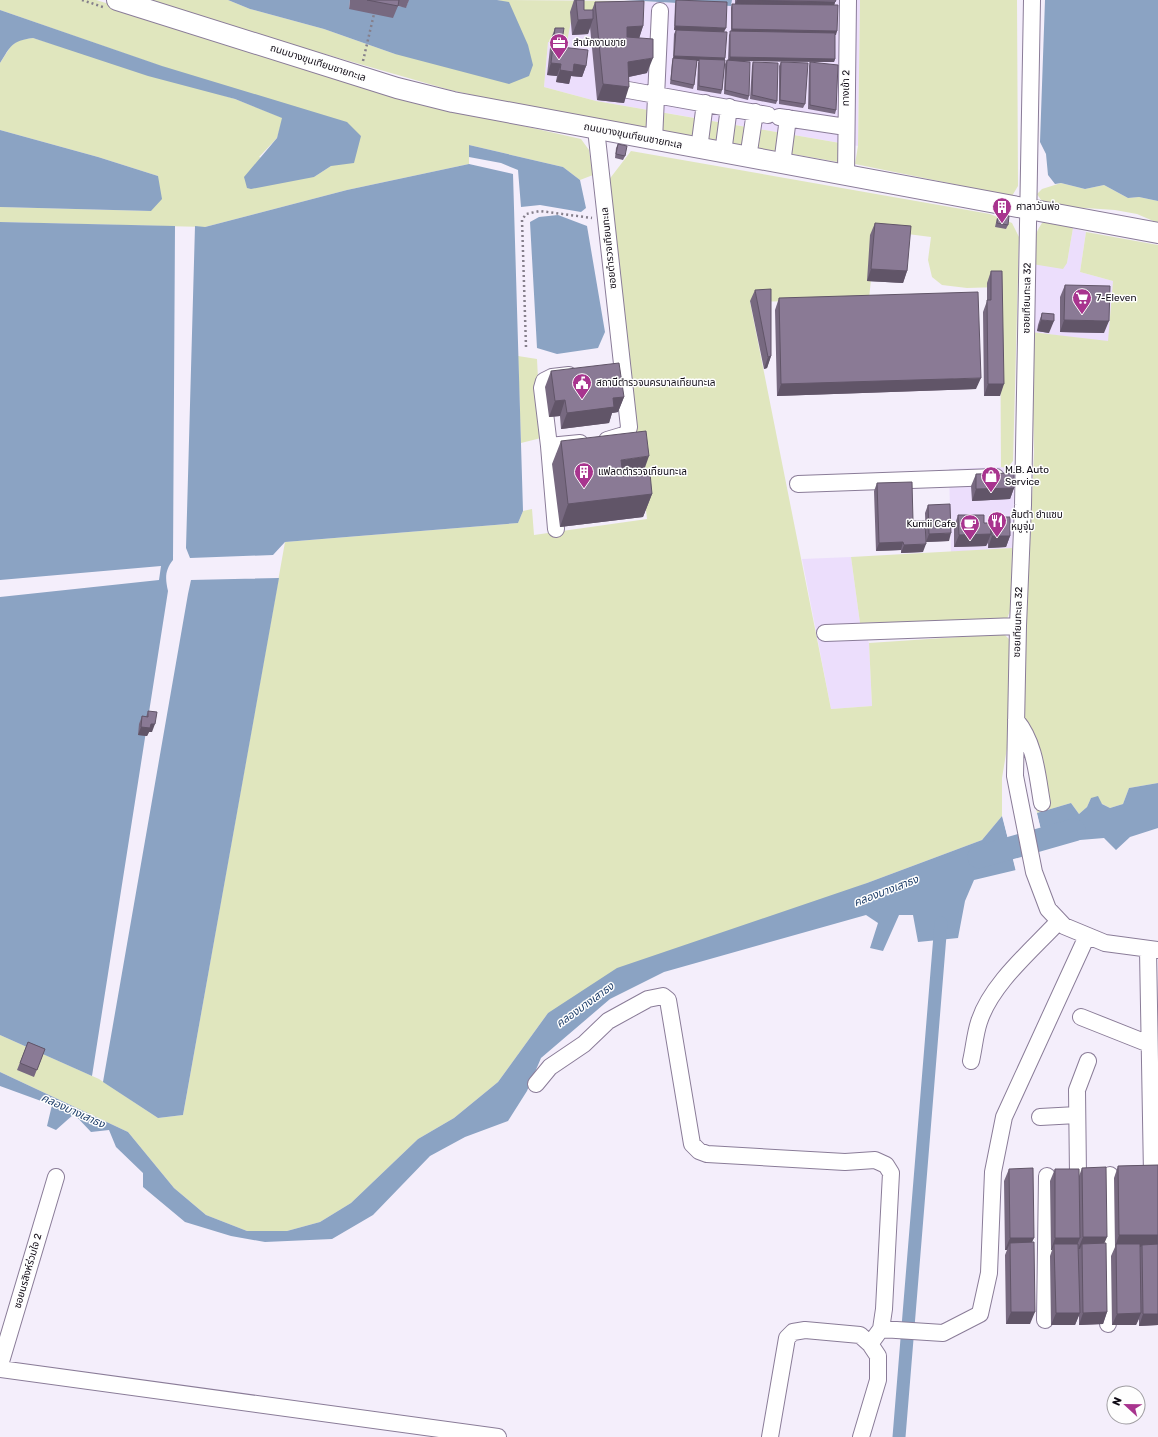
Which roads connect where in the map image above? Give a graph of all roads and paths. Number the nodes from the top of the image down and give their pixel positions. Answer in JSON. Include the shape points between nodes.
{"nodes":[{"id":1,"x":117,"y":0,"type":"edge"},
{"id":2,"x":848,"y":0,"type":"edge"},
{"id":3,"x":1032,"y":0,"type":"edge"},
{"id":4,"x":660,"y":11,"type":"dead end"},
{"id":5,"x":374,"y":14,"type":"dead end"},
{"id":6,"x":367,"y":44,"type":"dead end"},
{"id":7,"x":628,"y":90,"type":"edge"},
{"id":8,"x":656,"y":94,"type":"junction"},
{"id":9,"x":705,"y":103,"type":"junction"},
{"id":10,"x":729,"y":107,"type":"junction"},
{"id":11,"x":773,"y":116,"type":"junction"},
{"id":12,"x":846,"y":127,"type":"junction"},
{"id":13,"x":596,"y":129,"type":"junction"},
{"id":14,"x":654,"y":140,"type":"junction"},
{"id":15,"x":699,"y":148,"type":"junction"},
{"id":16,"x":722,"y":153,"type":"junction"},
{"id":17,"x":748,"y":158,"type":"junction"},
{"id":18,"x":782,"y":164,"type":"junction"},
{"id":19,"x":846,"y":176,"type":"junction"},
{"id":20,"x":1028,"y":210,"type":"junction"},
{"id":21,"x":606,"y":219,"type":"junction"},
{"id":22,"x":1158,"y":233,"type":"edge"},
{"id":23,"x":526,"y":347,"type":"dead end"},
{"id":24,"x":583,"y":373,"type":"edge"},
{"id":25,"x":549,"y":446,"type":"junction"},
{"id":26,"x":1023,"y":476,"type":"junction"},
{"id":27,"x":798,"y":484,"type":"dead end"},
{"id":28,"x":556,"y":529,"type":"dead end"},
{"id":29,"x":1018,"y":626,"type":"junction"},
{"id":30,"x":825,"y":632,"type":"dead end"},
{"id":31,"x":1016,"y":720,"type":"junction"},
{"id":32,"x":1042,"y":803,"type":"dead end"},
{"id":33,"x":1059,"y":921,"type":"junction"},
{"id":34,"x":1087,"y":936,"type":"junction"},
{"id":35,"x":1153,"y":950,"type":"edge"},
{"id":36,"x":1081,"y":1017,"type":"dead end"},
{"id":37,"x":1149,"y":1044,"type":"junction"},
{"id":38,"x":1088,"y":1060,"type":"dead end"},
{"id":39,"x":971,"y":1061,"type":"dead end"},
{"id":40,"x":536,"y":1084,"type":"dead end"},
{"id":41,"x":1077,"y":1115,"type":"junction"},
{"id":42,"x":1040,"y":1117,"type":"dead end"},
{"id":43,"x":1136,"y":1175,"type":"edge"},
{"id":44,"x":1078,"y":1176,"type":"junction"},
{"id":45,"x":56,"y":1177,"type":"dead end"},
{"id":46,"x":1045,"y":1320,"type":"dead end"},
{"id":47,"x":1108,"y":1324,"type":"dead end"},
{"id":48,"x":881,"y":1329,"type":"junction"},
{"id":49,"x":870,"y":1344,"type":"junction"},
{"id":50,"x":0,"y":1365,"type":"edge"},
{"id":51,"x":0,"y":1369,"type":"edge"},
{"id":52,"x":498,"y":1437,"type":"edge"},
{"id":53,"x":770,"y":1437,"type":"edge"},
{"id":54,"x":861,"y":1437,"type":"edge"}],
"edges":[{"from":1,"to":13,"type":"main road","name":"ถนนบางขุนเทียนชายทะเล","via":[[396,88],[453,102]]},
{"from":2,"to":12,"type":"street","name":"ทางเข้า 2"},
{"from":3,"to":20,"type":"street","name":"ซอยเทียนทะเล 32"},
{"from":4,"to":8,"type":"street"},
{"from":5,"to":6,"type":"path"},
{"from":7,"to":8,"type":"street"},
{"from":8,"to":9,"type":"street"},
{"from":8,"to":14,"type":"street"},
{"from":9,"to":10,"type":"street"},
{"from":9,"to":15,"type":"street"},
{"from":10,"to":11,"type":"street"},
{"from":10,"to":16,"type":"street"},
{"from":11,"to":12,"type":"street"},
{"from":11,"to":17,"type":"street"},
{"from":11,"to":18,"type":"street"},
{"from":12,"to":19,"type":"street","name":"ทางเข้า 2"},
{"from":13,"to":14,"type":"main road","name":"ถนนบางขุนเทียนชายทะเล"},
{"from":13,"to":21,"type":"street","name":"ซอยตำรวจเทียนทะเล"},
{"from":14,"to":15,"type":"main road","name":"ถนนบางขุนเทียนชายทะเล"},
{"from":15,"to":16,"type":"main road","name":"ถนนบางขุนเทียนชายทะเล"},
{"from":16,"to":17,"type":"main road","name":"ถนนบางขุนเทียนชายทะเล"},
{"from":17,"to":18,"type":"main road","name":"ถนนบางขุนเทียนชายทะเล"},
{"from":18,"to":19,"type":"main road","name":"ถนนบางขุนเทียนชายทะเล"},
{"from":19,"to":20,"type":"main road","name":"ถนนบางขุนเทียนชายทะเล"},
{"from":20,"to":22,"type":"main road","name":"ถนนบางขุนเทียนชายทะเล"},
{"from":20,"to":26,"type":"street","name":"ซอยเทียนทะเล 32"},
{"from":21,"to":23,"type":"path","via":[[540,211],[526,214],[522,220]]},
{"from":21,"to":25,"type":"street","name":"ซอยตำรวจเทียนทะเล","via":[[614,369],[629,427],[627,434],[610,439]]},
{"from":24,"to":25,"type":"street","via":[[552,377],[544,381],[542,388]]},
{"from":25,"to":28,"type":"street"},
{"from":26,"to":27,"type":"street"},
{"from":26,"to":29,"type":"street","name":"ซอยเทียนทะเล 32"},
{"from":29,"to":30,"type":"street"},
{"from":29,"to":31,"type":"street","name":"ซอยเทียนทะเล 32"},
{"from":31,"to":32,"type":"street","via":[[1024,730],[1029,743]]},
{"from":31,"to":33,"type":"street","name":"ซอยเทียนทะเล 32","via":[[1015,776],[1034,872],[1048,909]]},
{"from":33,"to":34,"type":"street","name":"ซอยเทียนทะเล 32","via":[[1064,926]]},
{"from":33,"to":39,"type":"street","via":[[1010,972],[989,1001],[979,1021]]},
{"from":34,"to":35,"type":"street","name":"ซอยเทียนทะเล 32","via":[[1105,944]]},
{"from":34,"to":48,"type":"street","via":[[1004,1118],[994,1172],[989,1273],[980,1314],[943,1333]]},
{"from":35,"to":37,"type":"street"},
{"from":36,"to":37,"type":"street"},
{"from":37,"to":43,"type":"street"},
{"from":38,"to":41,"type":"street","via":[[1077,1090]]},
{"from":40,"to":48,"type":"street","via":[[550,1067],[584,1044],[608,1021],[648,999],[663,996],[668,1000],[673,1022],[692,1144],[699,1151],[707,1154],[845,1162],[875,1160],[886,1165],[891,1173]]},
{"from":41,"to":42,"type":"street"},
{"from":41,"to":44,"type":"street"},
{"from":43,"to":44,"type":"street"},
{"from":43,"to":47,"type":"street","via":[[1108,1253]]},
{"from":44,"to":46,"type":"street","via":[[1040,1176],[1054,1253]]},
{"from":45,"to":50,"type":"street","name":"ซอยนรสิงห์ร่วมใจ 2"},
{"from":48,"to":49,"type":"street"},
{"from":49,"to":53,"type":"street","via":[[860,1335],[805,1330],[793,1332],[787,1338]]},
{"from":49,"to":54,"type":"street","via":[[878,1356],[878,1380]]},
{"from":51,"to":52,"type":"street"}]}
